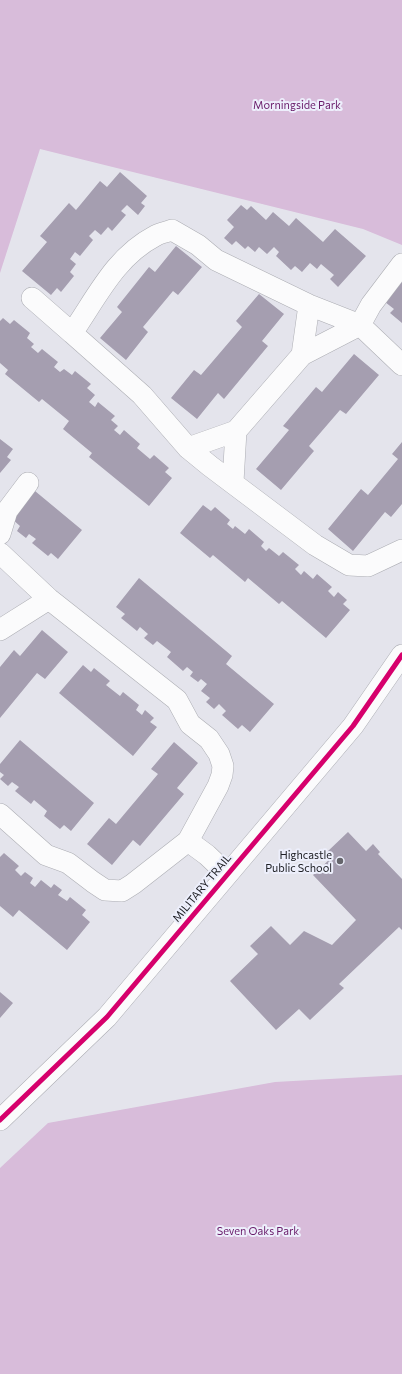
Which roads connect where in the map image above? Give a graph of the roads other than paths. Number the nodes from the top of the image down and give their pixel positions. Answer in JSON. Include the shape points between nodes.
{"nodes":[{"id":1,"x":402,"y":264,"type":"edge"},
{"id":2,"x":32,"y":298,"type":"dead end"},
{"id":3,"x":309,"y":305,"type":"junction"},
{"id":4,"x":360,"y":325,"type":"junction"},
{"id":5,"x":72,"y":333,"type":"junction"},
{"id":6,"x":302,"y":355,"type":"junction"},
{"id":7,"x":402,"y":366,"type":"edge"},
{"id":8,"x":236,"y":431,"type":"junction"},
{"id":9,"x":188,"y":448,"type":"junction"},
{"id":10,"x":233,"y":482,"type":"junction"},
{"id":11,"x":28,"y":483,"type":"dead end"},
{"id":12,"x":0,"y":534,"type":"edge"},
{"id":13,"x":402,"y":550,"type":"edge"},
{"id":14,"x":0,"y":553,"type":"edge"},
{"id":15,"x":49,"y":599,"type":"junction"},
{"id":16,"x":0,"y":630,"type":"edge"},
{"id":17,"x":402,"y":655,"type":"edge"},
{"id":18,"x":0,"y":814,"type":"edge"},
{"id":19,"x":188,"y":840,"type":"junction"},
{"id":20,"x":227,"y":874,"type":"junction"},
{"id":21,"x":0,"y":1118,"type":"edge"}],
"edges":[{"from":1,"to":4,"type":"street","via":[[371,305]]},
{"from":2,"to":5,"type":"street"},
{"from":3,"to":4,"type":"street"},
{"from":3,"to":5,"type":"street","via":[[216,260],[198,245],[172,230],[156,236],[127,256],[110,275]]},
{"from":3,"to":6,"type":"street"},
{"from":4,"to":6,"type":"street"},
{"from":4,"to":7,"type":"street"},
{"from":5,"to":9,"type":"street","via":[[142,395]]},
{"from":6,"to":8,"type":"street"},
{"from":8,"to":9,"type":"street"},
{"from":8,"to":10,"type":"street"},
{"from":9,"to":10,"type":"street"},
{"from":10,"to":13,"type":"street","via":[[315,545],[350,564],[368,566]]},
{"from":11,"to":12,"type":"street","via":[[7,511]]},
{"from":14,"to":15,"type":"street"},
{"from":15,"to":16,"type":"street"},
{"from":15,"to":19,"type":"street","via":[[177,700],[190,724],[209,739],[219,754],[223,766],[222,775]]},
{"from":17,"to":20,"type":"street","name":"MILITARY TRAIL","via":[[353,726]]},
{"from":18,"to":19,"type":"street","via":[[46,855],[68,863],[105,890],[122,891]]},
{"from":19,"to":20,"type":"street"},
{"from":20,"to":21,"type":"street","name":"MILITARY TRAIL","via":[[107,1017]]}]}
